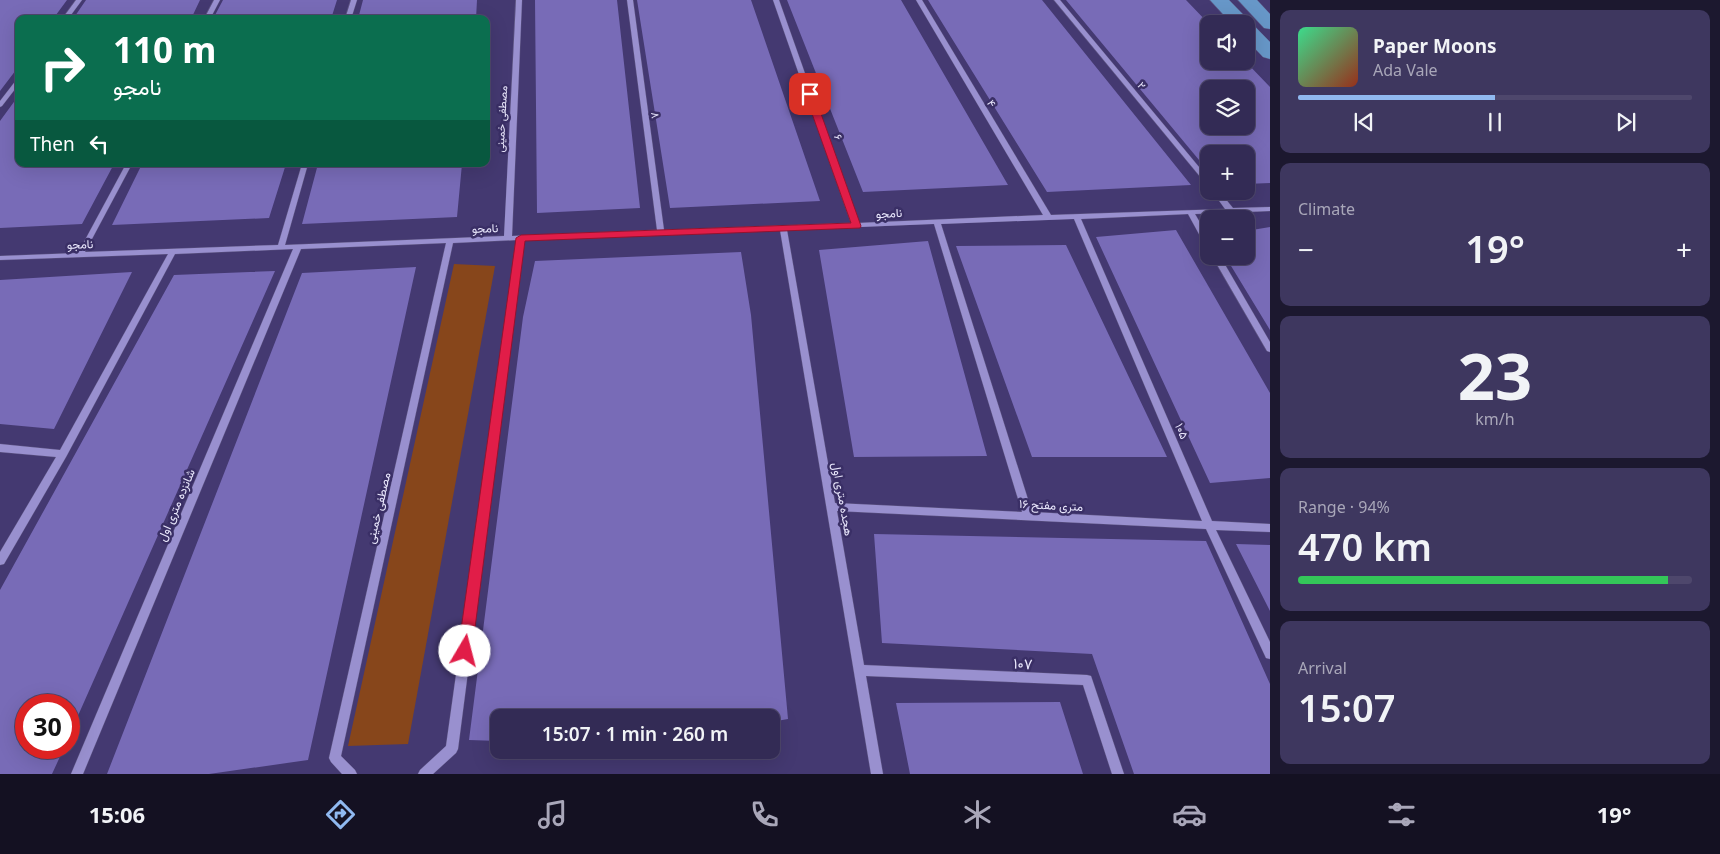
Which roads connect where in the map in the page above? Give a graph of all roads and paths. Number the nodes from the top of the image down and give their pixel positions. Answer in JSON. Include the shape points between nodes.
{"nodes":[{"id":1,"x":79,"y":0,"type":"edge"},
{"id":2,"x":217,"y":0,"type":"edge"},
{"id":3,"x":354,"y":0,"type":"edge"},
{"id":4,"x":519,"y":0,"type":"edge"},
{"id":5,"x":630,"y":0,"type":"edge"},
{"id":6,"x":776,"y":0,"type":"edge"},
{"id":7,"x":919,"y":0,"type":"edge"},
{"id":8,"x":1057,"y":0,"type":"edge"},
{"id":9,"x":1219,"y":0,"type":"edge"},
{"id":10,"x":1247,"y":0,"type":"edge"},
{"id":11,"x":68,"y":15,"type":"edge"},
{"id":12,"x":209,"y":15,"type":"edge"},
{"id":13,"x":349,"y":15,"type":"edge"},
{"id":14,"x":1233,"y":15,"type":"edge"},
{"id":15,"x":1270,"y":24,"type":"edge"},
{"id":16,"x":1255,"y":37,"type":"edge"},
{"id":17,"x":1270,"y":53,"type":"edge"},
{"id":18,"x":15,"y":85,"type":"edge"},
{"id":19,"x":0,"y":105,"type":"edge"},
{"id":20,"x":127,"y":167,"type":"edge"},
{"id":21,"x":305,"y":167,"type":"edge"},
{"id":22,"x":1200,"y":173,"type":"edge"},
{"id":23,"x":1222,"y":200,"type":"edge"},
{"id":24,"x":1270,"y":209,"type":"edge"},
{"id":25,"x":1230,"y":210,"type":"edge"},
{"id":26,"x":1250,"y":210,"type":"edge"},
{"id":27,"x":1190,"y":212,"type":"junction"},
{"id":28,"x":1200,"y":212,"type":"edge"},
{"id":29,"x":1076,"y":216,"type":"junction"},
{"id":30,"x":1048,"y":217,"type":"junction"},
{"id":31,"x":937,"y":222,"type":"junction"},
{"id":32,"x":856,"y":226,"type":"junction"},
{"id":33,"x":783,"y":228,"type":"junction"},
{"id":34,"x":1200,"y":229,"type":"edge"},
{"id":35,"x":662,"y":232,"type":"junction"},
{"id":36,"x":521,"y":238,"type":"junction"},
{"id":37,"x":508,"y":239,"type":"junction"},
{"id":38,"x":450,"y":241,"type":"junction"},
{"id":39,"x":298,"y":246,"type":"junction"},
{"id":40,"x":281,"y":247,"type":"junction"},
{"id":41,"x":173,"y":251,"type":"junction"},
{"id":42,"x":80,"y":255,"type":"junction"},
{"id":43,"x":0,"y":258,"type":"edge"},
{"id":44,"x":1221,"y":265,"type":"edge"},
{"id":45,"x":1270,"y":349,"type":"edge"},
{"id":46,"x":0,"y":448,"type":"edge"},
{"id":47,"x":63,"y":454,"type":"junction"},
{"id":48,"x":832,"y":507,"type":"junction"},
{"id":49,"x":1028,"y":516,"type":"junction"},
{"id":50,"x":1208,"y":525,"type":"junction"},
{"id":51,"x":1270,"y":528,"type":"edge"},
{"id":52,"x":0,"y":561,"type":"edge"},
{"id":53,"x":1270,"y":654,"type":"edge"},
{"id":54,"x":860,"y":670,"type":"junction"},
{"id":55,"x":77,"y":774,"type":"edge"},
{"id":56,"x":351,"y":774,"type":"edge"},
{"id":57,"x":424,"y":774,"type":"edge"},
{"id":58,"x":872,"y":774,"type":"edge"},
{"id":59,"x":877,"y":774,"type":"edge"},
{"id":60,"x":1118,"y":774,"type":"edge"}],
"edges":[{"from":1,"to":11,"type":"street"},
{"from":2,"to":12,"type":"street"},
{"from":3,"to":13,"type":"street"},
{"from":4,"to":37,"type":"street","name":"مصطفی خمینی"},
{"from":5,"to":35,"type":"street","name":"۸"},
{"from":6,"to":32,"type":"street","name":"۶"},
{"from":7,"to":30,"type":"street","name":"۴"},
{"from":8,"to":22,"type":"street","name":"۲"},
{"from":9,"to":14,"type":"main road"},
{"from":10,"to":15,"type":"main road"},
{"from":16,"to":17,"type":"main road"},
{"from":18,"to":19,"type":"street"},
{"from":20,"to":42,"type":"street"},
{"from":21,"to":40,"type":"street"},
{"from":23,"to":25,"type":"street"},
{"from":24,"to":26,"type":"street","name":"نامجو"},
{"from":27,"to":28,"type":"street","name":"نامجو"},
{"from":27,"to":29,"type":"street","name":"نامجو"},
{"from":27,"to":34,"type":"street"},
{"from":29,"to":30,"type":"street","name":"نامجو"},
{"from":29,"to":50,"type":"street","name":"۱۰۵"},
{"from":30,"to":31,"type":"street","name":"نامجو"},
{"from":31,"to":32,"type":"street","name":"نامجو"},
{"from":31,"to":49,"type":"street"},
{"from":32,"to":33,"type":"street","name":"نامجو"},
{"from":33,"to":35,"type":"street","name":"نامجو"},
{"from":33,"to":48,"type":"street","name":"هجده متری اول"},
{"from":35,"to":36,"type":"street","name":"نامجو"},
{"from":36,"to":37,"type":"street","name":"نامجو"},
{"from":36,"to":57,"type":"street","via":[[452,749]]},
{"from":37,"to":38,"type":"street","name":"نامجو"},
{"from":38,"to":39,"type":"street","name":"نامجو"},
{"from":38,"to":56,"type":"street","name":"مصطفی خمینی","via":[[336,758]]},
{"from":39,"to":40,"type":"street","name":"نامجو"},
{"from":39,"to":55,"type":"street","name":"شانزده متری اول"},
{"from":40,"to":41,"type":"street","name":"نامجو"},
{"from":41,"to":42,"type":"street","name":"نامجو"},
{"from":41,"to":47,"type":"street"},
{"from":42,"to":43,"type":"street","name":"نامجو"},
{"from":44,"to":45,"type":"street"},
{"from":46,"to":47,"type":"street"},
{"from":47,"to":52,"type":"street"},
{"from":48,"to":49,"type":"street","name":"۱۶ متری مفتح"},
{"from":48,"to":54,"type":"street","name":"هجده متری اول"},
{"from":49,"to":50,"type":"street","name":"۱۶ متری مفتح"},
{"from":50,"to":51,"type":"street","name":"۱۶ متری مفتح"},
{"from":50,"to":53,"type":"street","name":"۱۰۵"},
{"from":54,"to":59,"type":"street","name":"هجده متری اول"},
{"from":54,"to":60,"type":"street","name":"۱۰۷","via":[[1087,680]]},
{"from":58,"to":59,"type":"street"}]}
